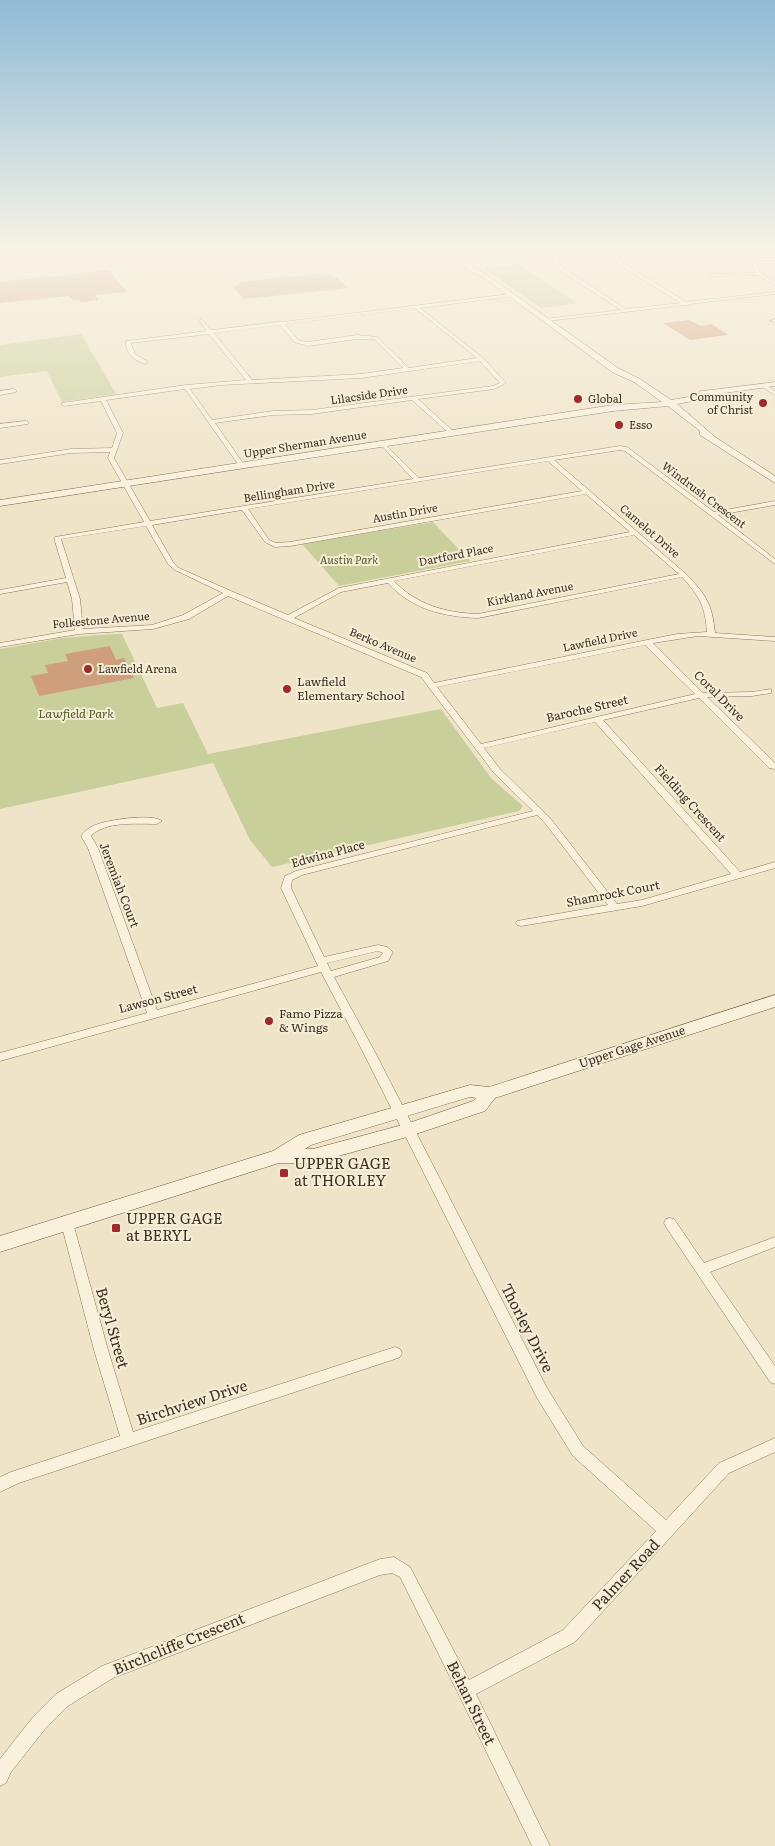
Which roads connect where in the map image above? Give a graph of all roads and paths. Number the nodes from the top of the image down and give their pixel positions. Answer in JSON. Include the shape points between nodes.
{"nodes":[{"id":1,"x":161,"y":337,"type":"edge"},
{"id":2,"x":216,"y":337,"type":"edge"},
{"id":3,"x":293,"y":337,"type":"edge"},
{"id":4,"x":356,"y":337,"type":"edge"},
{"id":5,"x":360,"y":337,"type":"edge"},
{"id":6,"x":454,"y":337,"type":"edge"},
{"id":7,"x":570,"y":337,"type":"edge"},
{"id":8,"x":481,"y":359,"type":"junction"},
{"id":9,"x":145,"y":362,"type":"dead end"},
{"id":10,"x":407,"y":369,"type":"junction"},
{"id":11,"x":324,"y":370,"type":"dead end"},
{"id":12,"x":324,"y":378,"type":"junction"},
{"id":13,"x":250,"y":381,"type":"junction"},
{"id":14,"x":775,"y":384,"type":"edge"},
{"id":15,"x":764,"y":386,"type":"junction"},
{"id":16,"x":186,"y":387,"type":"junction"},
{"id":17,"x":14,"y":391,"type":"dead end"},
{"id":18,"x":0,"y":393,"type":"edge"},
{"id":19,"x":775,"y":393,"type":"edge"},
{"id":20,"x":414,"y":398,"type":"junction"},
{"id":21,"x":104,"y":399,"type":"junction"},
{"id":22,"x":659,"y":401,"type":"junction"},
{"id":23,"x":64,"y":404,"type":"dead end"},
{"id":24,"x":210,"y":422,"type":"junction"},
{"id":25,"x":26,"y":423,"type":"dead end"},
{"id":26,"x":0,"y":426,"type":"edge"},
{"id":27,"x":453,"y":434,"type":"junction"},
{"id":28,"x":383,"y":444,"type":"junction"},
{"id":29,"x":620,"y":448,"type":"joint"},
{"id":30,"x":113,"y":450,"type":"junction"},
{"id":31,"x":549,"y":459,"type":"junction"},
{"id":32,"x":0,"y":462,"type":"edge"},
{"id":33,"x":242,"y":466,"type":"junction"},
{"id":34,"x":417,"y":480,"type":"junction"},
{"id":35,"x":775,"y":480,"type":"edge"},
{"id":36,"x":126,"y":483,"type":"junction"},
{"id":37,"x":586,"y":492,"type":"junction"},
{"id":38,"x":0,"y":503,"type":"edge"},
{"id":39,"x":775,"y":503,"type":"edge"},
{"id":40,"x":244,"y":508,"type":"junction"},
{"id":41,"x":713,"y":514,"type":"junction"},
{"id":42,"x":147,"y":524,"type":"junction"},
{"id":43,"x":635,"y":533,"type":"junction"},
{"id":44,"x":775,"y":562,"type":"edge"},
{"id":45,"x":684,"y":575,"type":"junction"},
{"id":46,"x":70,"y":580,"type":"junction"},
{"id":47,"x":389,"y":580,"type":"junction"},
{"id":48,"x":0,"y":592,"type":"edge"},
{"id":49,"x":228,"y":593,"type":"junction"},
{"id":50,"x":288,"y":618,"type":"junction"},
{"id":51,"x":79,"y":632,"type":"junction"},
{"id":52,"x":711,"y":635,"type":"junction"},
{"id":53,"x":775,"y":639,"type":"edge"},
{"id":54,"x":647,"y":642,"type":"junction"},
{"id":55,"x":0,"y":645,"type":"edge"},
{"id":56,"x":431,"y":686,"type":"junction"},
{"id":57,"x":768,"y":691,"type":"dead end"},
{"id":58,"x":701,"y":696,"type":"junction"},
{"id":59,"x":597,"y":719,"type":"junction"},
{"id":60,"x":478,"y":747,"type":"junction"},
{"id":61,"x":775,"y":766,"type":"edge"},
{"id":62,"x":540,"y":812,"type":"junction"},
{"id":63,"x":157,"y":821,"type":"dead end"},
{"id":64,"x":775,"y":866,"type":"edge"},
{"id":65,"x":738,"y":876,"type":"junction"},
{"id":66,"x":614,"y":907,"type":"junction"},
{"id":67,"x":521,"y":923,"type":"dead end"},
{"id":68,"x":324,"y":968,"type":"junction"},
{"id":69,"x":775,"y":1001,"type":"edge"},
{"id":70,"x":153,"y":1014,"type":"junction"},
{"id":71,"x":0,"y":1057,"type":"edge"},
{"id":72,"x":489,"y":1094,"type":"junction"},
{"id":73,"x":398,"y":1111,"type":"junction"},
{"id":74,"x":407,"y":1130,"type":"junction"},
{"id":75,"x":279,"y":1156,"type":"junction"},
{"id":76,"x":67,"y":1223,"type":"junction"},
{"id":77,"x":670,"y":1223,"type":"dead end"},
{"id":78,"x":775,"y":1242,"type":"edge"},
{"id":79,"x":0,"y":1244,"type":"edge"},
{"id":80,"x":703,"y":1269,"type":"junction"},
{"id":81,"x":395,"y":1353,"type":"dead end"},
{"id":82,"x":775,"y":1378,"type":"edge"},
{"id":83,"x":129,"y":1440,"type":"junction"},
{"id":84,"x":775,"y":1445,"type":"edge"},
{"id":85,"x":0,"y":1485,"type":"edge"},
{"id":86,"x":667,"y":1531,"type":"junction"},
{"id":87,"x":394,"y":1565,"type":"joint"},
{"id":88,"x":466,"y":1691,"type":"junction"},
{"id":89,"x":0,"y":1777,"type":"edge"},
{"id":90,"x":541,"y":1846,"type":"edge"}],
"edges":[{"from":1,"to":9,"type":"street","via":[[128,342],[134,356]]},
{"from":2,"to":13,"type":"street"},
{"from":3,"to":4,"type":"street","via":[[308,344]]},
{"from":5,"to":10,"type":"street","via":[[375,338]]},
{"from":6,"to":8,"type":"street","name":"Lilacside Drive"},
{"from":7,"to":22,"type":"main road","via":[[616,374]]},
{"from":8,"to":10,"type":"street"},
{"from":8,"to":20,"type":"street","name":"Lilacside Drive","via":[[503,384]]},
{"from":10,"to":12,"type":"street"},
{"from":11,"to":12,"type":"street"},
{"from":12,"to":13,"type":"street"},
{"from":13,"to":16,"type":"street"},
{"from":14,"to":15,"type":"main road","name":"Upper Sherman Avenue"},
{"from":15,"to":19,"type":"street"},
{"from":15,"to":22,"type":"main road","name":"Upper Sherman Avenue"},
{"from":16,"to":21,"type":"street"},
{"from":16,"to":24,"type":"street"},
{"from":17,"to":18,"type":"street"},
{"from":20,"to":24,"type":"street","name":"Lilacside Drive"},
{"from":20,"to":27,"type":"street"},
{"from":21,"to":23,"type":"street"},
{"from":21,"to":30,"type":"street","via":[[120,433]]},
{"from":22,"to":27,"type":"main road","name":"Upper Sherman Avenue"},
{"from":22,"to":35,"type":"main road","via":[[687,425],[711,437]]},
{"from":24,"to":33,"type":"street"},
{"from":25,"to":26,"type":"street"},
{"from":27,"to":28,"type":"main road","name":"Upper Sherman Avenue"},
{"from":28,"to":33,"type":"main road","name":"Upper Sherman Avenue"},
{"from":28,"to":34,"type":"street"},
{"from":29,"to":31,"type":"street","name":"Bellingham Drive"},
{"from":29,"to":41,"type":"street","name":"Windrush Crescent","via":[[627,449]]},
{"from":30,"to":32,"type":"street","via":[[72,451]]},
{"from":30,"to":36,"type":"street","name":"Berko Avenue","via":[[111,458]]},
{"from":31,"to":34,"type":"street","name":"Bellingham Drive"},
{"from":31,"to":37,"type":"street","name":"Camelot Drive"},
{"from":33,"to":36,"type":"main road","name":"Upper Sherman Avenue"},
{"from":34,"to":40,"type":"street","name":"Bellingham Drive"},
{"from":36,"to":38,"type":"main road","name":"Upper Sherman Avenue"},
{"from":36,"to":42,"type":"street","name":"Berko Avenue"},
{"from":37,"to":40,"type":"street","name":"Austin Drive","via":[[283,544],[267,542]]},
{"from":37,"to":43,"type":"street","name":"Camelot Drive"},
{"from":39,"to":41,"type":"street"},
{"from":40,"to":42,"type":"street","name":"Bellingham Drive"},
{"from":41,"to":44,"type":"street","name":"Windrush Crescent"},
{"from":42,"to":46,"type":"street","name":"Bellingham Drive","via":[[57,538]]},
{"from":42,"to":49,"type":"street","name":"Berko Avenue","via":[[170,563],[189,576]]},
{"from":43,"to":45,"type":"street","name":"Camelot Drive"},
{"from":43,"to":47,"type":"street","name":"Dartford Place"},
{"from":45,"to":47,"type":"street","name":"Kirkland Avenue","via":[[478,616],[458,616],[406,597]]},
{"from":45,"to":52,"type":"street","name":"Camelot Drive","via":[[703,596],[710,610]]},
{"from":46,"to":48,"type":"street"},
{"from":46,"to":51,"type":"street","name":"Bellingham Drive","via":[[76,599]]},
{"from":47,"to":50,"type":"street","name":"Dartford Place","via":[[339,590]]},
{"from":49,"to":50,"type":"street","name":"Berko Avenue"},
{"from":49,"to":51,"type":"street","name":"Folkestone Avenue","via":[[186,617],[153,627]]},
{"from":50,"to":56,"type":"street","name":"Berko Avenue","via":[[415,670],[424,675]]},
{"from":51,"to":55,"type":"street","name":"Folkestone Avenue"},
{"from":52,"to":53,"type":"street","name":"Lawfield Drive"},
{"from":52,"to":54,"type":"street","name":"Lawfield Drive","via":[[677,636]]},
{"from":54,"to":56,"type":"street","name":"Lawfield Drive"},
{"from":54,"to":58,"type":"street","name":"Coral Drive"},
{"from":56,"to":60,"type":"street","name":"Berko Avenue"},
{"from":57,"to":58,"type":"street","name":"Baroche Street"},
{"from":58,"to":59,"type":"street","name":"Baroche Street"},
{"from":58,"to":61,"type":"street","name":"Coral Drive"},
{"from":59,"to":60,"type":"street","name":"Baroche Street"},
{"from":59,"to":65,"type":"street","name":"Fielding Crescent"},
{"from":60,"to":62,"type":"street","name":"Berko Avenue","via":[[500,775]]},
{"from":62,"to":66,"type":"street","name":"Berko Avenue"},
{"from":62,"to":68,"type":"street","name":"Edwina Place","via":[[288,878],[286,888]]},
{"from":63,"to":70,"type":"street","name":"Jeremiah Court","via":[[98,825],[86,836]]},
{"from":64,"to":65,"type":"street"},
{"from":65,"to":66,"type":"street","name":"Shamrock Court","via":[[642,903]]},
{"from":66,"to":67,"type":"street","name":"Shamrock Court"},
{"from":68,"to":68,"type":"street","via":[[384,959],[388,952],[378,948]]},
{"from":68,"to":70,"type":"street","name":"Lawson Street"},
{"from":68,"to":73,"type":"street","name":"Edwina Place"},
{"from":69,"to":72,"type":"main road","name":"Upper Gage Avenue"},
{"from":70,"to":71,"type":"street","name":"Lawson Street"},
{"from":72,"to":73,"type":"main road","name":"Upper Gage Avenue","via":[[470,1091]]},
{"from":72,"to":74,"type":"main road","name":"Upper Gage Avenue","via":[[479,1106]]},
{"from":73,"to":74,"type":"street","name":"Thorley Drive"},
{"from":73,"to":75,"type":"main road","name":"Upper Gage Avenue","via":[[305,1140]]},
{"from":74,"to":75,"type":"main road","name":"Upper Gage Avenue","via":[[313,1156]]},
{"from":74,"to":86,"type":"street","name":"Thorley Drive","via":[[542,1393],[578,1451]]},
{"from":75,"to":76,"type":"main road","name":"Upper Gage Avenue"},
{"from":76,"to":79,"type":"main road","name":"Upper Gage Avenue"},
{"from":76,"to":83,"type":"street","name":"Beryl Street"},
{"from":77,"to":80,"type":"street"},
{"from":78,"to":80,"type":"street"},
{"from":80,"to":82,"type":"street"},
{"from":81,"to":83,"type":"street","name":"Birchview Drive"},
{"from":83,"to":85,"type":"street","name":"Birchview Drive"},
{"from":84,"to":86,"type":"street","name":"Palmer Road","via":[[724,1468]]},
{"from":86,"to":88,"type":"street","name":"Palmer Road","via":[[569,1636]]},
{"from":87,"to":88,"type":"street","name":"Behan Street","via":[[404,1572]]},
{"from":87,"to":89,"type":"street","name":"Birchcliffe Crescent","via":[[380,1567],[108,1672],[62,1700],[5,1766]]},
{"from":88,"to":90,"type":"street","name":"Behan Street"}]}
